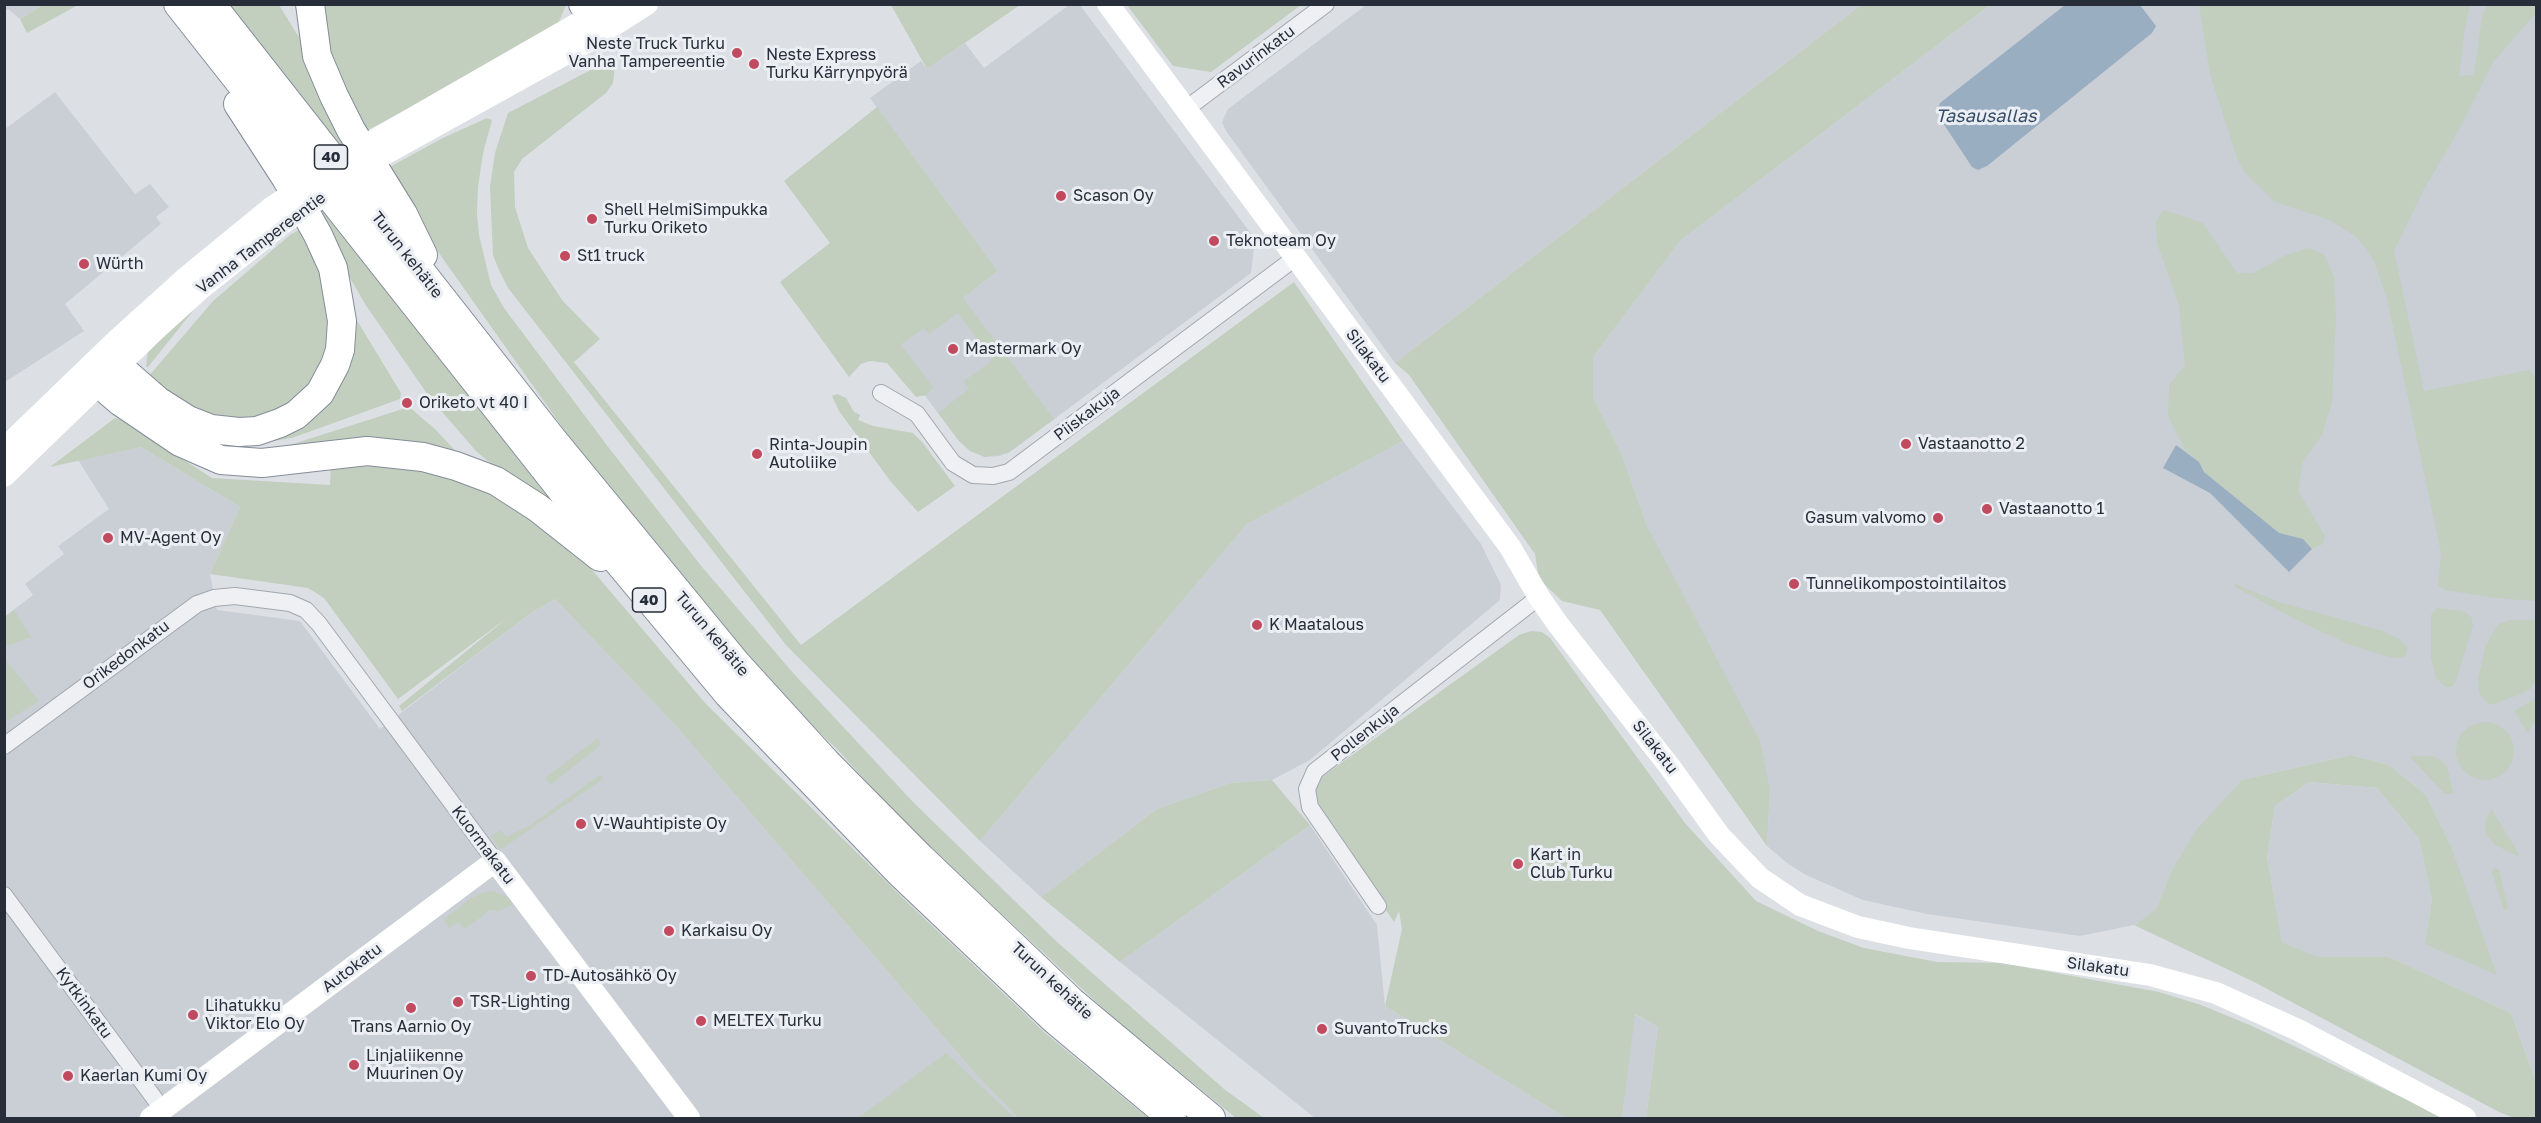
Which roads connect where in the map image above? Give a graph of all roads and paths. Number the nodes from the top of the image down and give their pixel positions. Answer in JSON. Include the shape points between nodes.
{"nodes":[{"id":1,"x":310,"y":4,"type":"edge"},
{"id":2,"x":647,"y":4,"type":"edge"},
{"id":3,"x":1108,"y":4,"type":"edge"},
{"id":4,"x":1326,"y":4,"type":"edge"},
{"id":5,"x":193,"y":10,"type":"edge"},
{"id":6,"x":604,"y":11,"type":"edge"},
{"id":7,"x":1186,"y":109,"type":"junction"},
{"id":8,"x":1295,"y":258,"type":"junction"},
{"id":9,"x":451,"y":311,"type":"junction"},
{"id":10,"x":104,"y":371,"type":"junction"},
{"id":11,"x":881,"y":393,"type":"dead end"},
{"id":12,"x":4,"y":449,"type":"edge"},
{"id":13,"x":4,"y":476,"type":"edge"},
{"id":14,"x":637,"y":585,"type":"junction"},
{"id":15,"x":1539,"y":597,"type":"junction"},
{"id":16,"x":260,"y":599,"type":"joint"},
{"id":17,"x":4,"y":746,"type":"edge"},
{"id":18,"x":495,"y":861,"type":"junction"},
{"id":19,"x":4,"y":896,"type":"edge"},
{"id":20,"x":1377,"y":906,"type":"dead end"},
{"id":21,"x":157,"y":1114,"type":"edge"},
{"id":22,"x":689,"y":1119,"type":"edge"},
{"id":23,"x":1172,"y":1119,"type":"edge"},
{"id":24,"x":1211,"y":1119,"type":"edge"},
{"id":25,"x":2465,"y":1119,"type":"edge"}],
"edges":[{"from":1,"to":9,"type":"highway","via":[[317,56],[334,96],[403,214]]},
{"from":2,"to":6,"type":"street","name":"Vanha Tampereentie"},
{"from":3,"to":7,"type":"street","name":"Silakatu"},
{"from":4,"to":7,"type":"street","name":"Ravurinkatu"},
{"from":5,"to":9,"type":"highway","name":"Turun kehätie","number":"40"},
{"from":5,"to":10,"type":"highway","via":[[249,125],[286,178],[333,268],[341,308],[340,350],[320,393],[296,415],[265,428],[239,432],[211,429],[188,420]]},
{"from":5,"to":14,"type":"highway","name":"Turun kehätie","number":"40"},
{"from":6,"to":10,"type":"street","name":"Vanha Tampereentie","bridge":true,"via":[[378,148],[188,276]]},
{"from":7,"to":8,"type":"street","name":"Silakatu"},
{"from":8,"to":11,"type":"street","name":"Piiskakuja","via":[[1009,472],[993,476],[973,474],[953,463],[916,414]]},
{"from":8,"to":15,"type":"street","name":"Silakatu","via":[[1510,547]]},
{"from":9,"to":24,"type":"highway","name":"Turun kehätie","number":"40","via":[[736,663],[826,762],[1072,1002]]},
{"from":10,"to":12,"type":"street","name":"Vanha Tampereentie"},
{"from":10,"to":13,"type":"street","name":"Vanha Tampereentie"},
{"from":10,"to":14,"type":"highway","via":[[121,402],[180,442],[221,460],[262,463],[367,451],[423,457],[496,481],[538,508]]},
{"from":14,"to":23,"type":"highway","name":"Turun kehätie","number":"40","via":[[728,694],[899,872],[1055,1020]]},
{"from":15,"to":20,"type":"street","name":"Pollenkuja","via":[[1315,771],[1307,789],[1310,807]]},
{"from":15,"to":25,"type":"street","name":"Silakatu","via":[[1739,858],[1760,878],[1800,905],[1840,921],[1909,938],[2150,975],[2216,993],[2298,1030]]},
{"from":16,"to":17,"type":"street","name":"Orikedonkatu","via":[[222,597],[197,604]]},
{"from":16,"to":18,"type":"street","name":"Kuormakatu","via":[[290,603],[311,615]]},
{"from":18,"to":21,"type":"street","name":"Autokatu"},
{"from":18,"to":22,"type":"street","name":"Kuormakatu"},
{"from":19,"to":21,"type":"street","name":"Kytkinkatu"}]}
